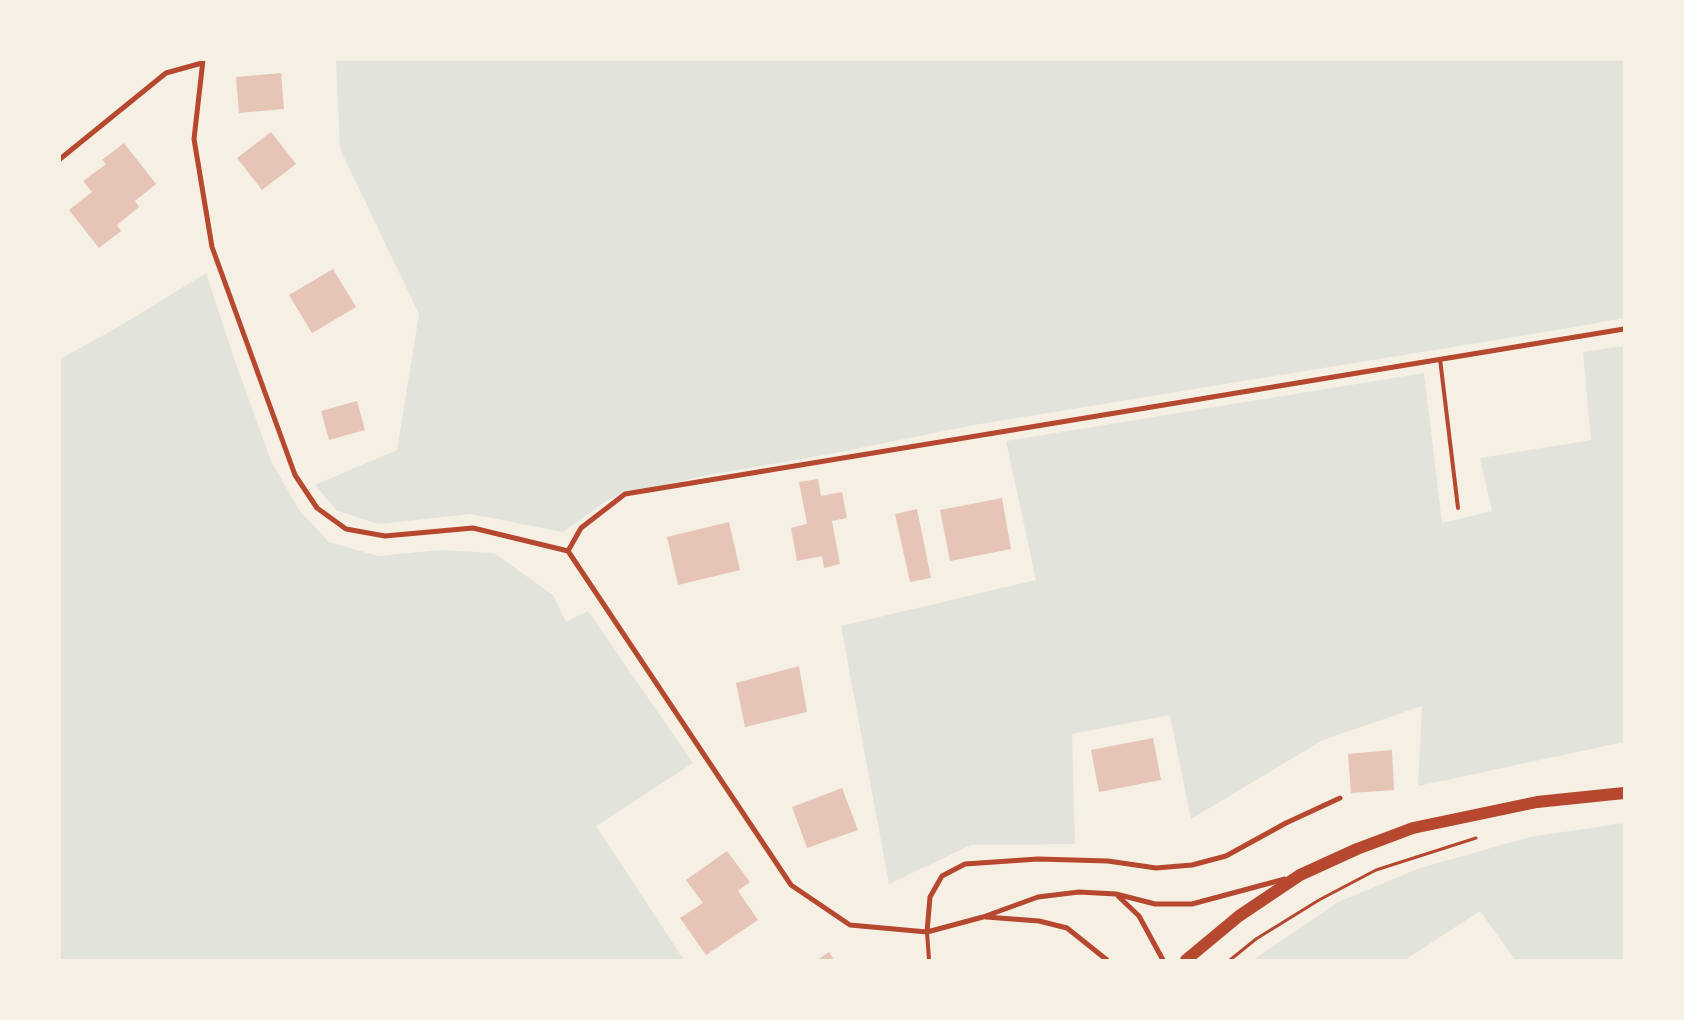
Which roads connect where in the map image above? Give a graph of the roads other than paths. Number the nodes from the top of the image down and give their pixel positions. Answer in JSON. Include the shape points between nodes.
{"nodes":[{"id":1,"x":202,"y":61,"type":"edge"},
{"id":2,"x":60,"y":159,"type":"edge"},
{"id":3,"x":1624,"y":329,"type":"edge"},
{"id":4,"x":1440,"y":359,"type":"junction"},
{"id":5,"x":1458,"y":508,"type":"dead end"},
{"id":6,"x":568,"y":551,"type":"junction"},
{"id":7,"x":1624,"y":793,"type":"edge"},
{"id":8,"x":1340,"y":798,"type":"dead end"},
{"id":9,"x":1300,"y":876,"type":"junction"},
{"id":10,"x":1116,"y":894,"type":"junction"},
{"id":11,"x":983,"y":917,"type":"junction"},
{"id":12,"x":927,"y":932,"type":"junction"},
{"id":13,"x":929,"y":960,"type":"edge"},
{"id":14,"x":1107,"y":960,"type":"edge"},
{"id":15,"x":1163,"y":960,"type":"edge"},
{"id":16,"x":1186,"y":960,"type":"edge"}],
"edges":[{"from":1,"to":2,"type":"street","via":[[166,73]]},
{"from":1,"to":6,"type":"street","via":[[194,139],[212,247],[295,475],[317,508],[346,528],[385,536],[473,528]]},
{"from":3,"to":4,"type":"street"},
{"from":4,"to":5,"type":"lane"},
{"from":4,"to":6,"type":"street","via":[[625,494],[581,528]]},
{"from":6,"to":12,"type":"street","via":[[791,884],[850,925]]},
{"from":7,"to":9,"type":"main road","via":[[1537,802],[1413,828],[1357,849]]},
{"from":8,"to":12,"type":"street","via":[[1226,856],[1192,866],[1156,868],[1108,861],[1038,859],[965,864],[942,876],[930,897]]},
{"from":9,"to":10,"type":"street","via":[[1192,904],[1155,904]]},
{"from":9,"to":16,"type":"main road","via":[[1239,916]]},
{"from":10,"to":11,"type":"street","via":[[1079,892],[1038,897]]},
{"from":10,"to":15,"type":"street","via":[[1139,916]]},
{"from":11,"to":12,"type":"street"},
{"from":11,"to":14,"type":"street","via":[[1039,921],[1067,928]]},
{"from":12,"to":13,"type":"lane"}]}
